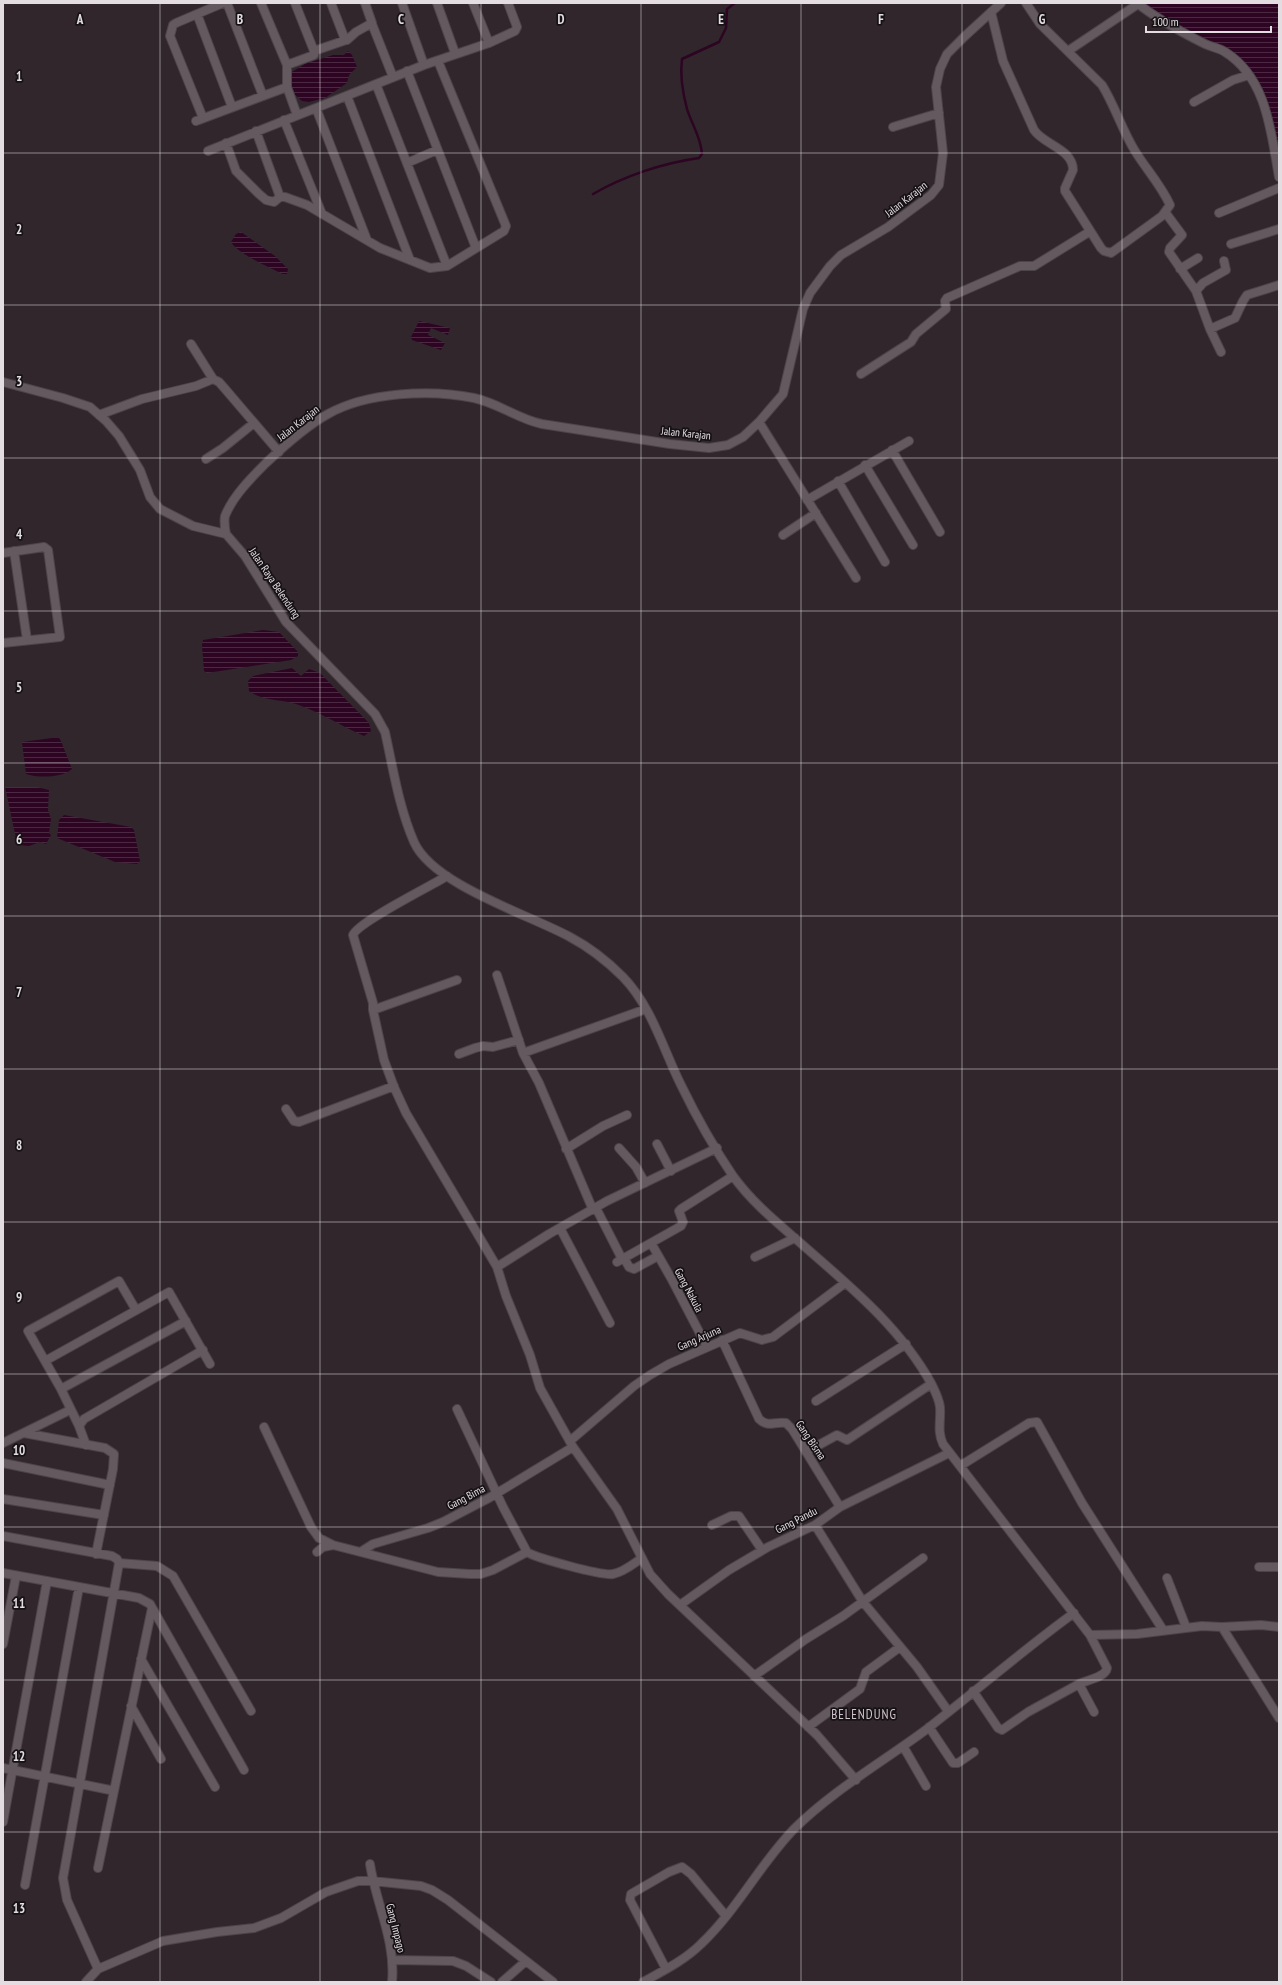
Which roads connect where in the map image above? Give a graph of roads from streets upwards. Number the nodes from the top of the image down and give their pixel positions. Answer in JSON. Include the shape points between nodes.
{"nodes":[{"id":1,"x":223,"y":3,"type":"edge"},
{"id":2,"x":227,"y":3,"type":"edge"},
{"id":3,"x":261,"y":3,"type":"edge"},
{"id":4,"x":295,"y":3,"type":"edge"},
{"id":5,"x":331,"y":3,"type":"edge"},
{"id":6,"x":365,"y":3,"type":"edge"},
{"id":7,"x":402,"y":3,"type":"edge"},
{"id":8,"x":437,"y":3,"type":"edge"},
{"id":9,"x":473,"y":3,"type":"edge"},
{"id":10,"x":508,"y":3,"type":"edge"},
{"id":11,"x":1001,"y":3,"type":"edge"},
{"id":12,"x":1026,"y":3,"type":"edge"},
{"id":13,"x":1137,"y":4,"type":"edge"},
{"id":14,"x":991,"y":12,"type":"junction"},
{"id":15,"x":197,"y":14,"type":"junction"},
{"id":16,"x":372,"y":24,"type":"junction"},
{"id":17,"x":346,"y":40,"type":"junction"},
{"id":18,"x":488,"y":43,"type":"junction"},
{"id":19,"x":314,"y":51,"type":"junction"},
{"id":20,"x":1068,"y":51,"type":"junction"},
{"id":21,"x":455,"y":53,"type":"junction"},
{"id":22,"x":438,"y":61,"type":"junction"},
{"id":23,"x":286,"y":65,"type":"junction"},
{"id":24,"x":424,"y":65,"type":"junction"},
{"id":25,"x":407,"y":71,"type":"junction"},
{"id":26,"x":1249,"y":75,"type":"junction"},
{"id":27,"x":394,"y":77,"type":"junction"},
{"id":28,"x":376,"y":84,"type":"junction"},
{"id":29,"x":286,"y":88,"type":"junction"},
{"id":30,"x":263,"y":96,"type":"junction"},
{"id":31,"x":347,"y":96,"type":"junction"},
{"id":32,"x":1194,"y":102,"type":"dead end"},
{"id":33,"x":232,"y":107,"type":"junction"},
{"id":34,"x":316,"y":108,"type":"junction"},
{"id":35,"x":939,"y":113,"type":"junction"},
{"id":36,"x":297,"y":115,"type":"junction"},
{"id":37,"x":284,"y":120,"type":"junction"},
{"id":38,"x":893,"y":126,"type":"dead end"},
{"id":39,"x":256,"y":131,"type":"junction"},
{"id":40,"x":226,"y":143,"type":"junction"},
{"id":41,"x":437,"y":150,"type":"junction"},
{"id":42,"x":208,"y":151,"type":"dead end"},
{"id":43,"x":407,"y":162,"type":"junction"},
{"id":44,"x":1279,"y":177,"type":"edge"},
{"id":45,"x":1279,"y":188,"type":"edge"},
{"id":46,"x":280,"y":197,"type":"junction"},
{"id":47,"x":1166,"y":212,"type":"junction"},
{"id":48,"x":1219,"y":213,"type":"dead end"},
{"id":49,"x":322,"y":214,"type":"junction"},
{"id":50,"x":1279,"y":229,"type":"edge"},
{"id":51,"x":1089,"y":232,"type":"junction"},
{"id":52,"x":367,"y":240,"type":"junction"},
{"id":53,"x":1231,"y":244,"type":"dead end"},
{"id":54,"x":476,"y":248,"type":"junction"},
{"id":55,"x":1198,"y":258,"type":"dead end"},
{"id":56,"x":410,"y":260,"type":"junction"},
{"id":57,"x":1224,"y":261,"type":"dead end"},
{"id":58,"x":446,"y":266,"type":"junction"},
{"id":59,"x":1180,"y":269,"type":"junction"},
{"id":60,"x":1279,"y":285,"type":"edge"},
{"id":61,"x":1196,"y":291,"type":"junction"},
{"id":62,"x":1210,"y":329,"type":"junction"},
{"id":63,"x":191,"y":344,"type":"dead end"},
{"id":64,"x":1221,"y":352,"type":"dead end"},
{"id":65,"x":861,"y":374,"type":"dead end"},
{"id":66,"x":213,"y":379,"type":"junction"},
{"id":67,"x":3,"y":382,"type":"edge"},
{"id":68,"x":99,"y":415,"type":"junction"},
{"id":69,"x":759,"y":422,"type":"junction"},
{"id":70,"x":254,"y":423,"type":"junction"},
{"id":71,"x":909,"y":441,"type":"dead end"},
{"id":72,"x":892,"y":450,"type":"junction"},
{"id":73,"x":279,"y":452,"type":"junction"},
{"id":74,"x":206,"y":459,"type":"dead end"},
{"id":75,"x":865,"y":465,"type":"junction"},
{"id":76,"x":838,"y":481,"type":"junction"},
{"id":77,"x":807,"y":500,"type":"junction"},
{"id":78,"x":816,"y":513,"type":"junction"},
{"id":79,"x":940,"y":532,"type":"dead end"},
{"id":80,"x":226,"y":534,"type":"junction"},
{"id":81,"x":782,"y":535,"type":"dead end"},
{"id":82,"x":913,"y":545,"type":"dead end"},
{"id":83,"x":14,"y":551,"type":"junction"},
{"id":84,"x":3,"y":553,"type":"edge"},
{"id":85,"x":885,"y":562,"type":"dead end"},
{"id":86,"x":856,"y":578,"type":"dead end"},
{"id":87,"x":27,"y":640,"type":"junction"},
{"id":88,"x":3,"y":643,"type":"edge"},
{"id":89,"x":447,"y":876,"type":"junction"},
{"id":90,"x":497,"y":975,"type":"dead end"},
{"id":91,"x":457,"y":980,"type":"dead end"},
{"id":92,"x":646,"y":1008,"type":"junction"},
{"id":93,"x":373,"y":1010,"type":"junction"},
{"id":94,"x":519,"y":1040,"type":"junction"},
{"id":95,"x":523,"y":1053,"type":"junction"},
{"id":96,"x":459,"y":1054,"type":"dead end"},
{"id":97,"x":394,"y":1086,"type":"junction"},
{"id":98,"x":286,"y":1109,"type":"dead end"},
{"id":99,"x":627,"y":1116,"type":"dead end"},
{"id":100,"x":657,"y":1144,"type":"dead end"},
{"id":101,"x":619,"y":1148,"type":"dead end"},
{"id":102,"x":717,"y":1148,"type":"junction"},
{"id":103,"x":566,"y":1149,"type":"junction"},
{"id":104,"x":670,"y":1171,"type":"junction"},
{"id":105,"x":733,"y":1176,"type":"junction"},
{"id":106,"x":645,"y":1184,"type":"junction"},
{"id":107,"x":595,"y":1209,"type":"junction"},
{"id":108,"x":560,"y":1228,"type":"junction"},
{"id":109,"x":795,"y":1238,"type":"junction"},
{"id":110,"x":651,"y":1244,"type":"junction"},
{"id":111,"x":658,"y":1256,"type":"junction"},
{"id":112,"x":756,"y":1257,"type":"dead end"},
{"id":113,"x":621,"y":1260,"type":"junction"},
{"id":114,"x":497,"y":1267,"type":"junction"},
{"id":115,"x":845,"y":1284,"type":"junction"},
{"id":116,"x":136,"y":1310,"type":"junction"},
{"id":117,"x":186,"y":1321,"type":"junction"},
{"id":118,"x":610,"y":1323,"type":"dead end"},
{"id":119,"x":722,"y":1340,"type":"junction"},
{"id":120,"x":906,"y":1344,"type":"junction"},
{"id":121,"x":707,"y":1347,"type":"junction"},
{"id":122,"x":203,"y":1350,"type":"junction"},
{"id":123,"x":45,"y":1361,"type":"junction"},
{"id":124,"x":210,"y":1364,"type":"dead end"},
{"id":125,"x":931,"y":1384,"type":"junction"},
{"id":126,"x":61,"y":1389,"type":"junction"},
{"id":127,"x":816,"y":1401,"type":"dead end"},
{"id":128,"x":457,"y":1409,"type":"dead end"},
{"id":129,"x":70,"y":1410,"type":"junction"},
{"id":130,"x":79,"y":1426,"type":"junction"},
{"id":131,"x":264,"y":1427,"type":"dead end"},
{"id":132,"x":24,"y":1433,"type":"junction"},
{"id":133,"x":3,"y":1443,"type":"edge"},
{"id":134,"x":572,"y":1444,"type":"junction"},
{"id":135,"x":86,"y":1445,"type":"junction"},
{"id":136,"x":806,"y":1452,"type":"junction"},
{"id":137,"x":950,"y":1453,"type":"junction"},
{"id":138,"x":3,"y":1463,"type":"edge"},
{"id":139,"x":960,"y":1466,"type":"junction"},
{"id":140,"x":110,"y":1485,"type":"junction"},
{"id":141,"x":496,"y":1493,"type":"junction"},
{"id":142,"x":3,"y":1499,"type":"edge"},
{"id":143,"x":840,"y":1507,"type":"junction"},
{"id":144,"x":104,"y":1515,"type":"junction"},
{"id":145,"x":712,"y":1525,"type":"dead end"},
{"id":146,"x":815,"y":1525,"type":"junction"},
{"id":147,"x":3,"y":1536,"type":"edge"},
{"id":148,"x":333,"y":1545,"type":"junction"},
{"id":149,"x":762,"y":1550,"type":"junction"},
{"id":150,"x":362,"y":1551,"type":"junction"},
{"id":151,"x":316,"y":1552,"type":"dead end"},
{"id":152,"x":527,"y":1552,"type":"junction"},
{"id":153,"x":96,"y":1554,"type":"junction"},
{"id":154,"x":642,"y":1558,"type":"junction"},
{"id":155,"x":923,"y":1558,"type":"dead end"},
{"id":156,"x":119,"y":1563,"type":"junction"},
{"id":157,"x":1259,"y":1567,"type":"dead end"},
{"id":158,"x":1279,"y":1567,"type":"edge"},
{"id":159,"x":3,"y":1573,"type":"edge"},
{"id":160,"x":16,"y":1576,"type":"junction"},
{"id":161,"x":1167,"y":1578,"type":"dead end"},
{"id":162,"x":48,"y":1581,"type":"junction"},
{"id":163,"x":79,"y":1587,"type":"junction"},
{"id":164,"x":114,"y":1594,"type":"junction"},
{"id":165,"x":863,"y":1602,"type":"junction"},
{"id":166,"x":680,"y":1605,"type":"junction"},
{"id":167,"x":152,"y":1608,"type":"junction"},
{"id":168,"x":1074,"y":1613,"type":"junction"},
{"id":169,"x":1186,"y":1627,"type":"junction"},
{"id":170,"x":1222,"y":1627,"type":"junction"},
{"id":171,"x":1279,"y":1627,"type":"edge"},
{"id":172,"x":1163,"y":1630,"type":"junction"},
{"id":173,"x":1090,"y":1635,"type":"junction"},
{"id":174,"x":3,"y":1644,"type":"edge"},
{"id":175,"x":900,"y":1647,"type":"junction"},
{"id":176,"x":141,"y":1659,"type":"junction"},
{"id":177,"x":754,"y":1676,"type":"junction"},
{"id":178,"x":1079,"y":1684,"type":"junction"},
{"id":179,"x":973,"y":1691,"type":"junction"},
{"id":180,"x":131,"y":1706,"type":"junction"},
{"id":181,"x":251,"y":1711,"type":"dead end"},
{"id":182,"x":948,"y":1712,"type":"junction"},
{"id":183,"x":1094,"y":1712,"type":"dead end"},
{"id":184,"x":1279,"y":1718,"type":"edge"},
{"id":185,"x":808,"y":1727,"type":"junction"},
{"id":186,"x":929,"y":1727,"type":"junction"},
{"id":187,"x":903,"y":1746,"type":"junction"},
{"id":188,"x":974,"y":1752,"type":"dead end"},
{"id":189,"x":161,"y":1759,"type":"dead end"},
{"id":190,"x":3,"y":1768,"type":"edge"},
{"id":191,"x":12,"y":1770,"type":"junction"},
{"id":192,"x":244,"y":1770,"type":"dead end"},
{"id":193,"x":46,"y":1776,"type":"junction"},
{"id":194,"x":856,"y":1780,"type":"junction"},
{"id":195,"x":80,"y":1783,"type":"junction"},
{"id":196,"x":926,"y":1786,"type":"dead end"},
{"id":197,"x":215,"y":1787,"type":"dead end"},
{"id":198,"x":110,"y":1790,"type":"dead end"},
{"id":199,"x":3,"y":1822,"type":"edge"},
{"id":200,"x":370,"y":1864,"type":"dead end"},
{"id":201,"x":98,"y":1868,"type":"dead end"},
{"id":202,"x":372,"y":1881,"type":"junction"},
{"id":203,"x":25,"y":1885,"type":"dead end"},
{"id":204,"x":726,"y":1916,"type":"junction"},
{"id":205,"x":393,"y":1960,"type":"junction"},
{"id":206,"x":526,"y":1961,"type":"junction"},
{"id":207,"x":98,"y":1969,"type":"junction"},
{"id":208,"x":666,"y":1969,"type":"junction"},
{"id":209,"x":86,"y":1982,"type":"edge"},
{"id":210,"x":392,"y":1982,"type":"edge"},
{"id":211,"x":491,"y":1982,"type":"edge"},
{"id":212,"x":502,"y":1982,"type":"edge"},
{"id":213,"x":552,"y":1982,"type":"edge"},
{"id":214,"x":644,"y":1982,"type":"edge"}],
"edges":[{"from":1,"to":15,"type":"street"},
{"from":2,"to":30,"type":"street"},
{"from":3,"to":23,"type":"street"},
{"from":4,"to":19,"type":"street"},
{"from":5,"to":17,"type":"street"},
{"from":6,"to":16,"type":"street"},
{"from":7,"to":24,"type":"street"},
{"from":8,"to":21,"type":"street"},
{"from":9,"to":18,"type":"street"},
{"from":10,"to":18,"type":"street","via":[[517,27],[511,34]]},
{"from":11,"to":14,"type":"street","name":"Jalan Karajan"},
{"from":12,"to":20,"type":"street","via":[[1040,24]]},
{"from":13,"to":20,"type":"street"},
{"from":13,"to":26,"type":"street","via":[[1180,31],[1224,52]]},
{"from":14,"to":35,"type":"street","name":"Jalan Karajan","via":[[964,36],[943,61],[936,87]]},
{"from":14,"to":51,"type":"street","via":[[1003,60],[1034,130],[1042,139],[1066,154],[1073,166],[1064,188]]},
{"from":15,"to":33,"type":"street"},
{"from":15,"to":33,"type":"street","via":[[173,25],[170,36],[199,119]]},
{"from":16,"to":17,"type":"street"},
{"from":16,"to":27,"type":"street"},
{"from":17,"to":19,"type":"street"},
{"from":18,"to":21,"type":"street"},
{"from":19,"to":23,"type":"street","via":[[314,55]]},
{"from":20,"to":47,"type":"street","via":[[1102,85],[1109,96],[1134,150],[1170,205]]},
{"from":21,"to":22,"type":"street"},
{"from":22,"to":24,"type":"street"},
{"from":22,"to":54,"type":"street","via":[[506,226],[504,231]]},
{"from":23,"to":29,"type":"street"},
{"from":24,"to":25,"type":"street"},
{"from":25,"to":27,"type":"street"},
{"from":25,"to":41,"type":"street"},
{"from":26,"to":32,"type":"street","via":[[1234,80]]},
{"from":26,"to":44,"type":"street","via":[[1261,97],[1270,126]]},
{"from":27,"to":28,"type":"street"},
{"from":28,"to":31,"type":"street"},
{"from":28,"to":43,"type":"street"},
{"from":29,"to":30,"type":"street"},
{"from":29,"to":36,"type":"street"},
{"from":30,"to":33,"type":"street"},
{"from":31,"to":34,"type":"street"},
{"from":31,"to":56,"type":"street"},
{"from":34,"to":36,"type":"street"},
{"from":34,"to":52,"type":"street"},
{"from":35,"to":38,"type":"street"},
{"from":35,"to":69,"type":"street","name":"Jalan Karajan","via":[[943,153],[939,185],[931,195],[905,215],[841,255],[830,266],[810,293],[802,309],[783,394]]},
{"from":36,"to":37,"type":"street"},
{"from":37,"to":39,"type":"street"},
{"from":37,"to":49,"type":"street"},
{"from":39,"to":40,"type":"street"},
{"from":39,"to":46,"type":"street"},
{"from":40,"to":42,"type":"street"},
{"from":40,"to":46,"type":"street","via":[[236,171],[259,194],[271,202]]},
{"from":41,"to":43,"type":"street"},
{"from":41,"to":54,"type":"street"},
{"from":43,"to":58,"type":"street"},
{"from":45,"to":48,"type":"street"},
{"from":46,"to":49,"type":"street","via":[[307,205]]},
{"from":47,"to":51,"type":"street","via":[[1111,253],[1104,251]]},
{"from":47,"to":59,"type":"street","via":[[1182,235],[1169,252]]},
{"from":49,"to":52,"type":"street"},
{"from":50,"to":53,"type":"street"},
{"from":51,"to":65,"type":"street","via":[[1034,266],[1020,266],[947,298],[944,301],[946,309],[916,334],[911,342]]},
{"from":52,"to":56,"type":"street"},
{"from":54,"to":58,"type":"street"},
{"from":55,"to":59,"type":"street"},
{"from":56,"to":58,"type":"street","via":[[430,268]]},
{"from":57,"to":61,"type":"street","via":[[1226,270],[1203,283]]},
{"from":59,"to":61,"type":"street"},
{"from":60,"to":62,"type":"street","via":[[1247,295],[1235,318]]},
{"from":61,"to":62,"type":"street"},
{"from":62,"to":64,"type":"street"},
{"from":63,"to":66,"type":"street"},
{"from":66,"to":68,"type":"street","via":[[196,386],[142,399]]},
{"from":66,"to":70,"type":"street","via":[[219,382]]},
{"from":67,"to":68,"type":"street","via":[[90,407]]},
{"from":68,"to":80,"type":"street","via":[[119,436],[140,470],[150,497],[160,509],[193,526]]},
{"from":69,"to":73,"type":"street","name":"Jalan Karajan","via":[[733,443],[709,448],[542,424],[474,398],[415,394],[373,399],[327,414]]},
{"from":69,"to":77,"type":"street"},
{"from":70,"to":73,"type":"street"},
{"from":70,"to":74,"type":"street"},
{"from":71,"to":72,"type":"street"},
{"from":72,"to":75,"type":"street"},
{"from":72,"to":79,"type":"street"},
{"from":73,"to":80,"type":"street","name":"Jalan Karajan","via":[[246,483],[225,517]]},
{"from":75,"to":76,"type":"street"},
{"from":75,"to":82,"type":"street"},
{"from":76,"to":77,"type":"street"},
{"from":76,"to":85,"type":"street"},
{"from":77,"to":78,"type":"street"},
{"from":78,"to":81,"type":"street"},
{"from":78,"to":86,"type":"street"},
{"from":80,"to":89,"type":"street","name":"Jalan Raya Belendung","via":[[244,556],[286,622],[375,714],[385,732],[414,843],[429,862]]},
{"from":83,"to":84,"type":"street"},
{"from":83,"to":87,"type":"street"},
{"from":83,"to":87,"type":"street","via":[[44,547],[48,550],[60,637]]},
{"from":87,"to":88,"type":"street"},
{"from":89,"to":92,"type":"street","name":"Jalan Raya Belendung","via":[[494,903],[570,937],[593,952],[625,979]]},
{"from":89,"to":93,"type":"street","via":[[353,933],[374,1003]]},
{"from":90,"to":94,"type":"street"},
{"from":91,"to":93,"type":"street"},
{"from":92,"to":95,"type":"street"},
{"from":92,"to":102,"type":"street","name":"Jalan Raya Belendung","via":[[681,1085]]},
{"from":93,"to":97,"type":"street","via":[[384,1060]]},
{"from":94,"to":95,"type":"street"},
{"from":94,"to":96,"type":"street","via":[[493,1047],[483,1046]]},
{"from":95,"to":103,"type":"street"},
{"from":97,"to":98,"type":"street","via":[[299,1122],[294,1121]]},
{"from":97,"to":114,"type":"street","via":[[406,1113]]},
{"from":99,"to":103,"type":"street","via":[[602,1126]]},
{"from":100,"to":104,"type":"street"},
{"from":101,"to":106,"type":"street","via":[[636,1167]]},
{"from":102,"to":104,"type":"street"},
{"from":102,"to":105,"type":"street","name":"Jalan Raya Belendung"},
{"from":103,"to":107,"type":"street"},
{"from":104,"to":106,"type":"street"},
{"from":105,"to":109,"type":"street","name":"Jalan Raya Belendung","via":[[773,1220]]},
{"from":105,"to":110,"type":"street","via":[[681,1209],[679,1213],[683,1224]]},
{"from":106,"to":107,"type":"street"},
{"from":107,"to":108,"type":"street"},
{"from":107,"to":113,"type":"street"},
{"from":108,"to":114,"type":"street"},
{"from":108,"to":118,"type":"street"},
{"from":109,"to":112,"type":"street"},
{"from":109,"to":115,"type":"street","name":"Jalan Raya Belendung"},
{"from":110,"to":111,"type":"street","name":"Gang Nakula"},
{"from":110,"to":113,"type":"street"},
{"from":111,"to":113,"type":"street","via":[[634,1269]]},
{"from":111,"to":121,"type":"street","name":"Gang Nakula"},
{"from":114,"to":134,"type":"street","via":[[540,1388]]},
{"from":115,"to":119,"type":"street","name":"Gang Arjuna","via":[[773,1337],[762,1340],[740,1334]]},
{"from":115,"to":120,"type":"street","name":"Jalan Raya Belendung"},
{"from":116,"to":117,"type":"street","via":[[169,1292]]},
{"from":116,"to":123,"type":"street"},
{"from":116,"to":123,"type":"street","via":[[119,1281],[28,1331]]},
{"from":117,"to":122,"type":"street"},
{"from":117,"to":126,"type":"street"},
{"from":119,"to":121,"type":"street","name":"Gang Arjuna"},
{"from":119,"to":136,"type":"street","name":"Gang Bisma","via":[[759,1419],[765,1424],[788,1425]]},
{"from":120,"to":125,"type":"street","name":"Jalan Raya Belendung"},
{"from":120,"to":127,"type":"street"},
{"from":121,"to":134,"type":"street","name":"Gang Arjuna","via":[[669,1364],[634,1386]]},
{"from":122,"to":124,"type":"street"},
{"from":122,"to":130,"type":"street","via":[[84,1419]]},
{"from":123,"to":126,"type":"street"},
{"from":125,"to":136,"type":"street","via":[[847,1440],[837,1435]]},
{"from":125,"to":137,"type":"street","name":"Jalan Raya Belendung","via":[[940,1406],[940,1436]]},
{"from":126,"to":129,"type":"street"},
{"from":128,"to":141,"type":"street"},
{"from":129,"to":130,"type":"street"},
{"from":129,"to":132,"type":"street"},
{"from":130,"to":135,"type":"street"},
{"from":131,"to":148,"type":"street","via":[[311,1527],[319,1538]]},
{"from":132,"to":133,"type":"street"},
{"from":132,"to":135,"type":"street"},
{"from":134,"to":141,"type":"street","name":"Gang Bima"},
{"from":134,"to":154,"type":"street","via":[[617,1510]]},
{"from":135,"to":140,"type":"street","via":[[105,1448],[114,1454]]},
{"from":136,"to":143,"type":"street","name":"Gang Bisma"},
{"from":137,"to":139,"type":"street","name":"Jalan Raya Belendung"},
{"from":137,"to":143,"type":"street","name":"Gang Pandu"},
{"from":138,"to":140,"type":"street"},
{"from":139,"to":168,"type":"street","name":"Jalan Raya Belendung"},
{"from":139,"to":172,"type":"street","via":[[1029,1424],[1037,1422],[1082,1503]]},
{"from":140,"to":144,"type":"street"},
{"from":141,"to":150,"type":"street","name":"Gang Bima","via":[[443,1522],[374,1544]]},
{"from":141,"to":152,"type":"street"},
{"from":142,"to":144,"type":"street"},
{"from":143,"to":146,"type":"street","name":"Gang Pandu"},
{"from":144,"to":153,"type":"street"},
{"from":145,"to":149,"type":"street","via":[[731,1516],[739,1516]]},
{"from":146,"to":149,"type":"street","name":"Gang Pandu"},
{"from":146,"to":165,"type":"street"},
{"from":147,"to":153,"type":"street"},
{"from":148,"to":150,"type":"street"},
{"from":148,"to":151,"type":"street"},
{"from":149,"to":166,"type":"street","name":"Gang Pandu"},
{"from":150,"to":152,"type":"street","via":[[438,1572],[470,1574],[493,1570]]},
{"from":152,"to":154,"type":"street","via":[[576,1568],[610,1575],[622,1571]]},
{"from":153,"to":156,"type":"street","via":[[115,1557]]},
{"from":154,"to":166,"type":"street","via":[[656,1581]]},
{"from":155,"to":165,"type":"street"},
{"from":156,"to":164,"type":"street"},
{"from":156,"to":181,"type":"street","via":[[157,1566],[173,1576]]},
{"from":157,"to":158,"type":"street"},
{"from":159,"to":160,"type":"street"},
{"from":160,"to":162,"type":"street"},
{"from":160,"to":174,"type":"street"},
{"from":161,"to":169,"type":"street"},
{"from":162,"to":163,"type":"street"},
{"from":162,"to":191,"type":"street"},
{"from":163,"to":164,"type":"street"},
{"from":163,"to":193,"type":"street"},
{"from":164,"to":167,"type":"street","via":[[146,1600]]},
{"from":164,"to":195,"type":"street"},
{"from":165,"to":175,"type":"street"},
{"from":165,"to":177,"type":"street"},
{"from":166,"to":177,"type":"street"},
{"from":167,"to":176,"type":"street"},
{"from":167,"to":192,"type":"street"},
{"from":168,"to":173,"type":"street","name":"Jalan Raya Belendung"},
{"from":168,"to":179,"type":"street"},
{"from":169,"to":170,"type":"street"},
{"from":169,"to":172,"type":"street"},
{"from":170,"to":171,"type":"street"},
{"from":170,"to":184,"type":"street"},
{"from":172,"to":173,"type":"street"},
{"from":173,"to":178,"type":"street","name":"Jalan Raya Belendung","via":[[1107,1671]]},
{"from":175,"to":182,"type":"street"},
{"from":175,"to":185,"type":"street","via":[[866,1672],[860,1689]]},
{"from":176,"to":180,"type":"street"},
{"from":176,"to":197,"type":"street"},
{"from":177,"to":185,"type":"street"},
{"from":178,"to":179,"type":"street","via":[[1028,1712],[1002,1730],[998,1728]]},
{"from":178,"to":183,"type":"street"},
{"from":179,"to":182,"type":"street"},
{"from":180,"to":189,"type":"street"},
{"from":180,"to":201,"type":"street"},
{"from":182,"to":186,"type":"street"},
{"from":185,"to":194,"type":"street"},
{"from":186,"to":187,"type":"street"},
{"from":186,"to":188,"type":"street","via":[[952,1763],[958,1763]]},
{"from":187,"to":194,"type":"street"},
{"from":187,"to":196,"type":"street"},
{"from":190,"to":191,"type":"street"},
{"from":191,"to":193,"type":"street"},
{"from":191,"to":199,"type":"street"},
{"from":193,"to":195,"type":"street"},
{"from":193,"to":203,"type":"street"},
{"from":194,"to":204,"type":"street","via":[[794,1829]]},
{"from":195,"to":198,"type":"street"},
{"from":195,"to":207,"type":"street","via":[[62,1878],[67,1900]]},
{"from":200,"to":202,"type":"street","name":"Gang Impago"},
{"from":202,"to":205,"type":"street","name":"Gang Impago"},
{"from":202,"to":206,"type":"street","via":[[409,1884],[432,1890]]},
{"from":202,"to":207,"type":"street","via":[[358,1881],[326,1892],[264,1925],[163,1941]]},
{"from":204,"to":208,"type":"street","via":[[701,1945]]},
{"from":204,"to":208,"type":"street","via":[[691,1874],[682,1867],[631,1894],[630,1900]]},
{"from":205,"to":210,"type":"street","name":"Gang Impago"},
{"from":205,"to":211,"type":"street","via":[[453,1961]]},
{"from":206,"to":212,"type":"street"},
{"from":206,"to":213,"type":"street"},
{"from":207,"to":209,"type":"street"},
{"from":208,"to":214,"type":"street"}]}
